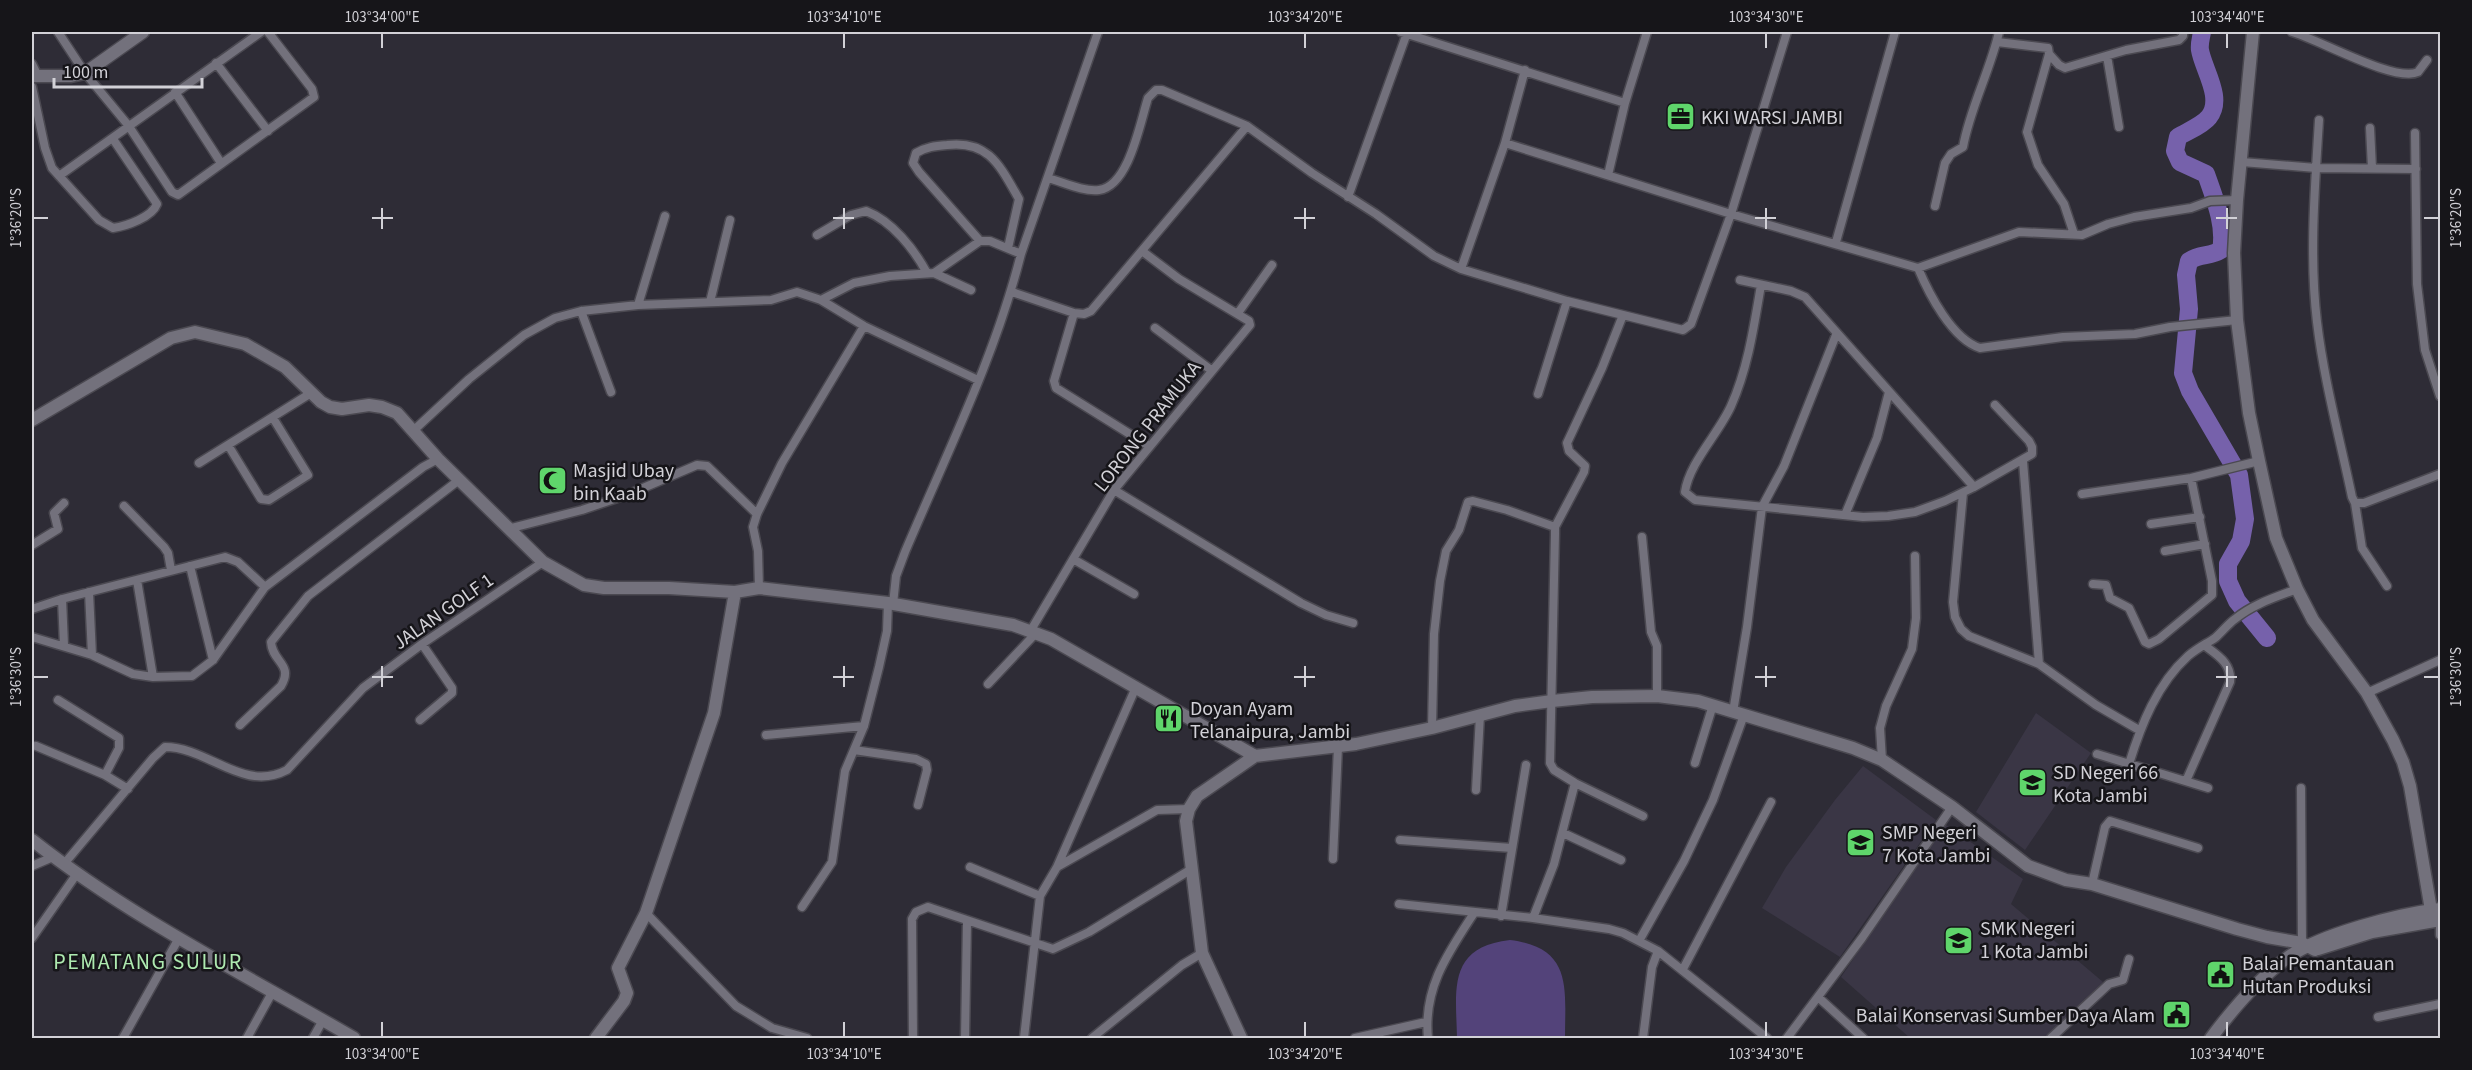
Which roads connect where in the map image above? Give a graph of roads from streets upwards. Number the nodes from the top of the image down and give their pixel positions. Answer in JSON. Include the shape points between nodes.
{"nodes":[{"id":1,"x":58,"y":32,"type":"edge"},
{"id":2,"x":143,"y":32,"type":"edge"},
{"id":3,"x":261,"y":32,"type":"edge"},
{"id":4,"x":268,"y":32,"type":"edge"},
{"id":5,"x":1098,"y":32,"type":"edge"},
{"id":6,"x":1404,"y":32,"type":"edge"},
{"id":7,"x":1647,"y":32,"type":"edge"},
{"id":8,"x":1787,"y":32,"type":"edge"},
{"id":9,"x":1895,"y":32,"type":"edge"},
{"id":10,"x":1999,"y":32,"type":"edge"},
{"id":11,"x":2183,"y":32,"type":"edge"},
{"id":12,"x":2253,"y":32,"type":"edge"},
{"id":13,"x":2292,"y":32,"type":"edge"},
{"id":14,"x":1997,"y":42,"type":"junction"},
{"id":15,"x":2049,"y":54,"type":"junction"},
{"id":16,"x":2107,"y":56,"type":"junction"},
{"id":17,"x":2427,"y":60,"type":"dead end"},
{"id":18,"x":216,"y":63,"type":"junction"},
{"id":19,"x":32,"y":64,"type":"edge"},
{"id":20,"x":1525,"y":70,"type":"junction"},
{"id":21,"x":85,"y":73,"type":"junction"},
{"id":22,"x":34,"y":80,"type":"edge"},
{"id":23,"x":175,"y":92,"type":"junction"},
{"id":24,"x":1625,"y":103,"type":"junction"},
{"id":25,"x":2319,"y":120,"type":"dead end"},
{"id":26,"x":128,"y":125,"type":"junction"},
{"id":27,"x":1247,"y":126,"type":"junction"},
{"id":28,"x":2119,"y":127,"type":"dead end"},
{"id":29,"x":2370,"y":128,"type":"dead end"},
{"id":30,"x":268,"y":131,"type":"junction"},
{"id":31,"x":2415,"y":133,"type":"dead end"},
{"id":32,"x":113,"y":139,"type":"junction"},
{"id":33,"x":1505,"y":143,"type":"junction"},
{"id":34,"x":2242,"y":162,"type":"junction"},
{"id":35,"x":221,"y":163,"type":"junction"},
{"id":36,"x":2316,"y":168,"type":"junction"},
{"id":37,"x":2372,"y":168,"type":"junction"},
{"id":38,"x":2416,"y":169,"type":"junction"},
{"id":39,"x":1608,"y":175,"type":"junction"},
{"id":40,"x":59,"y":176,"type":"junction"},
{"id":41,"x":1048,"y":178,"type":"junction"},
{"id":42,"x":1348,"y":197,"type":"junction"},
{"id":43,"x":2237,"y":200,"type":"junction"},
{"id":44,"x":1935,"y":206,"type":"dead end"},
{"id":45,"x":1731,"y":214,"type":"junction"},
{"id":46,"x":665,"y":216,"type":"dead end"},
{"id":47,"x":730,"y":220,"type":"dead end"},
{"id":48,"x":2074,"y":234,"type":"junction"},
{"id":49,"x":817,"y":235,"type":"dead end"},
{"id":50,"x":980,"y":241,"type":"junction"},
{"id":51,"x":1836,"y":242,"type":"junction"},
{"id":52,"x":1008,"y":248,"type":"junction"},
{"id":53,"x":1142,"y":251,"type":"junction"},
{"id":54,"x":1022,"y":254,"type":"junction"},
{"id":55,"x":1272,"y":265,"type":"dead end"},
{"id":56,"x":1918,"y":268,"type":"junction"},
{"id":57,"x":1461,"y":269,"type":"junction"},
{"id":58,"x":930,"y":273,"type":"junction"},
{"id":59,"x":1740,"y":280,"type":"dead end"},
{"id":60,"x":1761,"y":285,"type":"junction"},
{"id":61,"x":971,"y":290,"type":"dead end"},
{"id":62,"x":1012,"y":292,"type":"junction"},
{"id":63,"x":821,"y":300,"type":"junction"},
{"id":64,"x":1567,"y":301,"type":"junction"},
{"id":65,"x":710,"y":302,"type":"junction"},
{"id":66,"x":639,"y":305,"type":"junction"},
{"id":67,"x":581,"y":311,"type":"junction"},
{"id":68,"x":1074,"y":313,"type":"junction"},
{"id":69,"x":1238,"y":313,"type":"junction"},
{"id":70,"x":1623,"y":315,"type":"junction"},
{"id":71,"x":2237,"y":320,"type":"junction"},
{"id":72,"x":864,"y":326,"type":"junction"},
{"id":73,"x":1155,"y":328,"type":"dead end"},
{"id":74,"x":1836,"y":335,"type":"junction"},
{"id":75,"x":1211,"y":370,"type":"junction"},
{"id":76,"x":978,"y":380,"type":"junction"},
{"id":77,"x":611,"y":392,"type":"dead end"},
{"id":78,"x":1888,"y":392,"type":"junction"},
{"id":79,"x":311,"y":393,"type":"junction"},
{"id":80,"x":1538,"y":394,"type":"dead end"},
{"id":81,"x":2440,"y":396,"type":"edge"},
{"id":82,"x":1995,"y":405,"type":"dead end"},
{"id":83,"x":273,"y":418,"type":"junction"},
{"id":84,"x":32,"y":420,"type":"edge"},
{"id":85,"x":413,"y":431,"type":"junction"},
{"id":86,"x":228,"y":445,"type":"junction"},
{"id":87,"x":1149,"y":446,"type":"junction"},
{"id":88,"x":438,"y":459,"type":"junction"},
{"id":89,"x":2023,"y":460,"type":"junction"},
{"id":90,"x":2253,"y":462,"type":"junction"},
{"id":91,"x":199,"y":463,"type":"dead end"},
{"id":92,"x":2440,"y":474,"type":"edge"},
{"id":93,"x":2191,"y":478,"type":"junction"},
{"id":94,"x":459,"y":480,"type":"junction"},
{"id":95,"x":1974,"y":487,"type":"junction"},
{"id":96,"x":1114,"y":490,"type":"junction"},
{"id":97,"x":1963,"y":493,"type":"junction"},
{"id":98,"x":2082,"y":494,"type":"dead end"},
{"id":99,"x":64,"y":503,"type":"dead end"},
{"id":100,"x":2355,"y":503,"type":"junction"},
{"id":101,"x":124,"y":506,"type":"dead end"},
{"id":102,"x":1762,"y":507,"type":"junction"},
{"id":103,"x":757,"y":514,"type":"junction"},
{"id":104,"x":1845,"y":515,"type":"junction"},
{"id":105,"x":2200,"y":517,"type":"junction"},
{"id":106,"x":2151,"y":524,"type":"dead end"},
{"id":107,"x":1555,"y":527,"type":"junction"},
{"id":108,"x":508,"y":530,"type":"junction"},
{"id":109,"x":1642,"y":537,"type":"dead end"},
{"id":110,"x":2205,"y":543,"type":"junction"},
{"id":111,"x":32,"y":545,"type":"edge"},
{"id":112,"x":2165,"y":551,"type":"dead end"},
{"id":113,"x":1915,"y":556,"type":"dead end"},
{"id":114,"x":1073,"y":559,"type":"junction"},
{"id":115,"x":543,"y":562,"type":"junction"},
{"id":116,"x":190,"y":566,"type":"junction"},
{"id":117,"x":171,"y":570,"type":"junction"},
{"id":118,"x":137,"y":580,"type":"junction"},
{"id":119,"x":2093,"y":584,"type":"dead end"},
{"id":120,"x":2387,"y":586,"type":"dead end"},
{"id":121,"x":265,"y":587,"type":"junction"},
{"id":122,"x":759,"y":588,"type":"junction"},
{"id":123,"x":2297,"y":589,"type":"junction"},
{"id":124,"x":89,"y":592,"type":"junction"},
{"id":125,"x":735,"y":592,"type":"junction"},
{"id":126,"x":1134,"y":594,"type":"dead end"},
{"id":127,"x":62,"y":599,"type":"junction"},
{"id":128,"x":890,"y":603,"type":"junction"},
{"id":129,"x":32,"y":609,"type":"edge"},
{"id":130,"x":1353,"y":623,"type":"dead end"},
{"id":131,"x":1034,"y":631,"type":"junction"},
{"id":132,"x":32,"y":637,"type":"edge"},
{"id":133,"x":422,"y":644,"type":"junction"},
{"id":134,"x":63,"y":645,"type":"junction"},
{"id":135,"x":2204,"y":645,"type":"junction"},
{"id":136,"x":92,"y":654,"type":"junction"},
{"id":137,"x":213,"y":660,"type":"junction"},
{"id":138,"x":2440,"y":660,"type":"edge"},
{"id":139,"x":2039,"y":664,"type":"junction"},
{"id":140,"x":153,"y":677,"type":"junction"},
{"id":141,"x":988,"y":684,"type":"dead end"},
{"id":142,"x":1136,"y":687,"type":"junction"},
{"id":143,"x":2367,"y":693,"type":"junction"},
{"id":144,"x":1656,"y":696,"type":"junction"},
{"id":145,"x":58,"y":700,"type":"dead end"},
{"id":146,"x":1552,"y":701,"type":"junction"},
{"id":147,"x":1713,"y":705,"type":"junction"},
{"id":148,"x":1739,"y":713,"type":"junction"},
{"id":149,"x":1480,"y":715,"type":"junction"},
{"id":150,"x":420,"y":720,"type":"dead end"},
{"id":151,"x":240,"y":725,"type":"dead end"},
{"id":152,"x":864,"y":726,"type":"junction"},
{"id":153,"x":1432,"y":728,"type":"junction"},
{"id":154,"x":2139,"y":730,"type":"junction"},
{"id":155,"x":766,"y":735,"type":"dead end"},
{"id":156,"x":36,"y":746,"type":"dead end"},
{"id":157,"x":1338,"y":747,"type":"junction"},
{"id":158,"x":854,"y":750,"type":"junction"},
{"id":159,"x":2097,"y":754,"type":"dead end"},
{"id":160,"x":1255,"y":756,"type":"junction"},
{"id":161,"x":1882,"y":760,"type":"junction"},
{"id":162,"x":1695,"y":763,"type":"dead end"},
{"id":163,"x":2129,"y":764,"type":"junction"},
{"id":164,"x":1526,"y":765,"type":"dead end"},
{"id":165,"x":105,"y":775,"type":"junction"},
{"id":166,"x":2186,"y":781,"type":"junction"},
{"id":167,"x":1575,"y":783,"type":"junction"},
{"id":168,"x":2208,"y":788,"type":"dead end"},
{"id":169,"x":2301,"y":788,"type":"dead end"},
{"id":170,"x":128,"y":789,"type":"junction"},
{"id":171,"x":1476,"y":790,"type":"dead end"},
{"id":172,"x":1771,"y":802,"type":"dead end"},
{"id":173,"x":918,"y":805,"type":"dead end"},
{"id":174,"x":1952,"y":807,"type":"junction"},
{"id":175,"x":1189,"y":809,"type":"junction"},
{"id":176,"x":1643,"y":816,"type":"dead end"},
{"id":177,"x":1563,"y":833,"type":"junction"},
{"id":178,"x":32,"y":840,"type":"edge"},
{"id":179,"x":1400,"y":840,"type":"dead end"},
{"id":180,"x":1512,"y":848,"type":"junction"},
{"id":181,"x":2198,"y":848,"type":"dead end"},
{"id":182,"x":1333,"y":859,"type":"dead end"},
{"id":183,"x":1621,"y":860,"type":"dead end"},
{"id":184,"x":58,"y":861,"type":"junction"},
{"id":185,"x":32,"y":866,"type":"edge"},
{"id":186,"x":970,"y":867,"type":"dead end"},
{"id":187,"x":1057,"y":867,"type":"junction"},
{"id":188,"x":1190,"y":870,"type":"junction"},
{"id":189,"x":76,"y":874,"type":"junction"},
{"id":190,"x":2092,"y":884,"type":"junction"},
{"id":191,"x":1040,"y":896,"type":"junction"},
{"id":192,"x":1399,"y":904,"type":"dead end"},
{"id":193,"x":802,"y":907,"type":"dead end"},
{"id":194,"x":646,"y":913,"type":"junction"},
{"id":195,"x":1474,"y":913,"type":"junction"},
{"id":196,"x":2438,"y":915,"type":"edge"},
{"id":197,"x":1502,"y":916,"type":"junction"},
{"id":198,"x":1533,"y":918,"type":"junction"},
{"id":199,"x":967,"y":921,"type":"junction"},
{"id":200,"x":2440,"y":935,"type":"edge"},
{"id":201,"x":32,"y":938,"type":"edge"},
{"id":202,"x":179,"y":938,"type":"junction"},
{"id":203,"x":1639,"y":940,"type":"junction"},
{"id":204,"x":1033,"y":944,"type":"junction"},
{"id":205,"x":2309,"y":946,"type":"junction"},
{"id":206,"x":1658,"y":951,"type":"junction"},
{"id":207,"x":1202,"y":953,"type":"junction"},
{"id":208,"x":2129,"y":959,"type":"dead end"},
{"id":209,"x":1683,"y":969,"type":"junction"},
{"id":210,"x":273,"y":991,"type":"junction"},
{"id":211,"x":1818,"y":997,"type":"junction"},
{"id":212,"x":2440,"y":1004,"type":"edge"},
{"id":213,"x":2378,"y":1017,"type":"dead end"},
{"id":214,"x":323,"y":1020,"type":"junction"},
{"id":215,"x":1426,"y":1022,"type":"junction"},
{"id":216,"x":123,"y":1038,"type":"edge"},
{"id":217,"x":247,"y":1038,"type":"edge"},
{"id":218,"x":313,"y":1038,"type":"edge"},
{"id":219,"x":354,"y":1038,"type":"edge"},
{"id":220,"x":596,"y":1038,"type":"edge"},
{"id":221,"x":807,"y":1038,"type":"edge"},
{"id":222,"x":913,"y":1038,"type":"edge"},
{"id":223,"x":965,"y":1038,"type":"edge"},
{"id":224,"x":1024,"y":1038,"type":"edge"},
{"id":225,"x":1092,"y":1038,"type":"edge"},
{"id":226,"x":1241,"y":1038,"type":"edge"},
{"id":227,"x":1354,"y":1038,"type":"edge"},
{"id":228,"x":1428,"y":1038,"type":"edge"},
{"id":229,"x":1643,"y":1038,"type":"edge"},
{"id":230,"x":1767,"y":1038,"type":"edge"},
{"id":231,"x":1787,"y":1038,"type":"edge"},
{"id":232,"x":1863,"y":1038,"type":"edge"},
{"id":233,"x":2052,"y":1038,"type":"edge"},
{"id":234,"x":2211,"y":1038,"type":"edge"},
{"id":235,"x":2221,"y":1038,"type":"edge"}],
"edges":[{"from":1,"to":21,"type":"street"},
{"from":2,"to":21,"type":"street"},
{"from":3,"to":18,"type":"street"},
{"from":4,"to":30,"type":"street","via":[[315,95]]},
{"from":5,"to":41,"type":"street"},
{"from":6,"to":20,"type":"street"},
{"from":6,"to":42,"type":"street"},
{"from":7,"to":24,"type":"street"},
{"from":8,"to":45,"type":"street"},
{"from":9,"to":51,"type":"street"},
{"from":10,"to":14,"type":"street"},
{"from":11,"to":16,"type":"street","via":[[2179,40]]},
{"from":12,"to":34,"type":"street"},
{"from":13,"to":17,"type":"street","via":[[2406,74],[2418,72]]},
{"from":14,"to":15,"type":"street","via":[[2045,46]]},
{"from":14,"to":44,"type":"street","via":[[1963,147],[1945,163]]},
{"from":15,"to":16,"type":"street","via":[[2065,68]]},
{"from":15,"to":48,"type":"street","via":[[2027,132],[2038,165],[2064,204]]},
{"from":16,"to":28,"type":"street"},
{"from":18,"to":23,"type":"street"},
{"from":18,"to":30,"type":"street"},
{"from":19,"to":22,"type":"street"},
{"from":20,"to":24,"type":"street"},
{"from":20,"to":33,"type":"street"},
{"from":21,"to":22,"type":"street"},
{"from":21,"to":26,"type":"street"},
{"from":22,"to":40,"type":"street","via":[[49,161]]},
{"from":23,"to":26,"type":"street"},
{"from":23,"to":35,"type":"street"},
{"from":24,"to":39,"type":"street"},
{"from":25,"to":36,"type":"street"},
{"from":26,"to":32,"type":"street"},
{"from":26,"to":35,"type":"street","via":[[175,195]]},
{"from":27,"to":41,"type":"street","via":[[1156,90],[1148,98],[1122,174],[1110,185],[1090,189]]},
{"from":27,"to":42,"type":"street"},
{"from":27,"to":53,"type":"street"},
{"from":29,"to":37,"type":"street"},
{"from":30,"to":35,"type":"street"},
{"from":31,"to":38,"type":"street"},
{"from":32,"to":40,"type":"street"},
{"from":32,"to":40,"type":"street","via":[[157,202],[154,210],[120,227],[106,226]]},
{"from":33,"to":39,"type":"street"},
{"from":33,"to":57,"type":"street"},
{"from":34,"to":36,"type":"street"},
{"from":34,"to":43,"type":"street"},
{"from":36,"to":37,"type":"street"},
{"from":36,"to":100,"type":"street","via":[[2317,321]]},
{"from":37,"to":38,"type":"street"},
{"from":38,"to":81,"type":"street","via":[[2421,327]]},
{"from":39,"to":45,"type":"street"},
{"from":41,"to":54,"type":"street"},
{"from":42,"to":57,"type":"street"},
{"from":43,"to":48,"type":"street","via":[[2215,200]]},
{"from":43,"to":71,"type":"street"},
{"from":45,"to":51,"type":"street"},
{"from":45,"to":70,"type":"street","via":[[1688,328],[1676,330]]},
{"from":46,"to":66,"type":"street"},
{"from":47,"to":65,"type":"street"},
{"from":48,"to":56,"type":"street","via":[[2019,232]]},
{"from":49,"to":58,"type":"street","via":[[851,215],[866,212],[887,224]]},
{"from":50,"to":52,"type":"street"},
{"from":50,"to":52,"type":"street","via":[[918,172],[912,158],[916,153],[927,147],[961,143],[984,149],[1019,199]]},
{"from":50,"to":58,"type":"street"},
{"from":51,"to":56,"type":"street"},
{"from":52,"to":54,"type":"street"},
{"from":53,"to":68,"type":"street","via":[[1098,306],[1083,314]]},
{"from":53,"to":69,"type":"street","via":[[1179,279]]},
{"from":54,"to":62,"type":"street"},
{"from":55,"to":69,"type":"street"},
{"from":56,"to":71,"type":"street","via":[[1928,294],[1941,311],[1970,345],[1980,348]]},
{"from":57,"to":64,"type":"street"},
{"from":58,"to":61,"type":"street"},
{"from":58,"to":63,"type":"street","via":[[854,283]]},
{"from":59,"to":60,"type":"street"},
{"from":60,"to":74,"type":"street","via":[[1804,297]]},
{"from":60,"to":102,"type":"street","via":[[1750,352],[1731,407],[1684,492],[1695,500]]},
{"from":62,"to":68,"type":"street"},
{"from":62,"to":76,"type":"street"},
{"from":63,"to":65,"type":"street","via":[[797,292],[771,300]]},
{"from":63,"to":72,"type":"street"},
{"from":64,"to":70,"type":"street"},
{"from":64,"to":80,"type":"street"},
{"from":65,"to":66,"type":"street"},
{"from":66,"to":67,"type":"street"},
{"from":67,"to":77,"type":"street"},
{"from":67,"to":85,"type":"street","via":[[555,318],[524,335]]},
{"from":68,"to":87,"type":"street","via":[[1054,381],[1056,388]]},
{"from":69,"to":75,"type":"street","name":"LORONG PRAMUKA","via":[[1249,321],[1249,327]]},
{"from":70,"to":107,"type":"street","via":[[1570,435],[1567,447],[1582,462],[1584,472]]},
{"from":71,"to":90,"type":"street"},
{"from":72,"to":76,"type":"street"},
{"from":72,"to":103,"type":"street","via":[[782,462]]},
{"from":73,"to":75,"type":"street"},
{"from":74,"to":78,"type":"street"},
{"from":74,"to":102,"type":"street","via":[[1784,466]]},
{"from":75,"to":87,"type":"street","name":"LORONG PRAMUKA"},
{"from":76,"to":128,"type":"street","via":[[905,552]]},
{"from":78,"to":95,"type":"street"},
{"from":78,"to":104,"type":"street","via":[[1877,438]]},
{"from":79,"to":83,"type":"street"},
{"from":79,"to":84,"type":"street","via":[[285,366],[267,355],[245,344],[195,332],[171,338]]},
{"from":79,"to":85,"type":"street","via":[[336,408],[382,407],[397,413]]},
{"from":82,"to":89,"type":"street","via":[[2029,441],[2032,454]]},
{"from":83,"to":86,"type":"street"},
{"from":83,"to":86,"type":"street","via":[[308,475],[269,500],[261,499]]},
{"from":85,"to":88,"type":"street"},
{"from":86,"to":91,"type":"street"},
{"from":87,"to":96,"type":"street","name":"LORONG PRAMUKA"},
{"from":88,"to":94,"type":"street"},
{"from":88,"to":121,"type":"street"},
{"from":89,"to":95,"type":"street"},
{"from":89,"to":139,"type":"street"},
{"from":90,"to":93,"type":"street"},
{"from":90,"to":123,"type":"street"},
{"from":92,"to":100,"type":"street"},
{"from":93,"to":98,"type":"street"},
{"from":93,"to":105,"type":"street"},
{"from":94,"to":108,"type":"street"},
{"from":94,"to":151,"type":"street","via":[[308,596],[271,642],[286,678]]},
{"from":95,"to":97,"type":"street"},
{"from":96,"to":114,"type":"street","name":"LORONG PRAMUKA"},
{"from":96,"to":130,"type":"street","via":[[1301,603]]},
{"from":97,"to":104,"type":"street","via":[[1915,512]]},
{"from":97,"to":139,"type":"street","via":[[1955,617],[1961,629],[1980,643]]},
{"from":99,"to":111,"type":"street","via":[[54,513],[58,529]]},
{"from":100,"to":120,"type":"street","via":[[2362,548]]},
{"from":101,"to":117,"type":"street","via":[[164,547]]},
{"from":102,"to":104,"type":"street"},
{"from":102,"to":148,"type":"street"},
{"from":103,"to":108,"type":"street","via":[[707,466],[697,465],[629,494]]},
{"from":103,"to":122,"type":"street","via":[[753,527]]},
{"from":105,"to":106,"type":"street"},
{"from":105,"to":110,"type":"street"},
{"from":107,"to":146,"type":"street"},
{"from":107,"to":153,"type":"street","via":[[1507,510],[1468,502],[1459,530],[1446,551],[1440,581],[1434,634]]},
{"from":108,"to":115,"type":"street"},
{"from":109,"to":144,"type":"street","via":[[1651,632],[1657,646]]},
{"from":110,"to":112,"type":"street"},
{"from":110,"to":119,"type":"street","via":[[2212,595],[2151,644],[2145,642],[2129,609],[2110,598],[2108,586]]},
{"from":113,"to":161,"type":"street","via":[[1912,649],[1880,728]]},
{"from":114,"to":126,"type":"street"},
{"from":114,"to":131,"type":"street","name":"LORONG PRAMUKA"},
{"from":115,"to":125,"type":"street","via":[[584,585]]},
{"from":115,"to":133,"type":"street","name":"JALAN GOLF 1"},
{"from":116,"to":117,"type":"street"},
{"from":116,"to":121,"type":"street","via":[[225,556],[238,562]]},
{"from":116,"to":137,"type":"street"},
{"from":117,"to":118,"type":"street"},
{"from":118,"to":124,"type":"street"},
{"from":118,"to":140,"type":"street"},
{"from":121,"to":137,"type":"street"},
{"from":122,"to":125,"type":"street"},
{"from":122,"to":128,"type":"street"},
{"from":123,"to":135,"type":"street","via":[[2254,606]]},
{"from":123,"to":143,"type":"street","via":[[2313,620]]},
{"from":124,"to":127,"type":"street"},
{"from":124,"to":136,"type":"street"},
{"from":125,"to":194,"type":"street","via":[[714,713]]},
{"from":127,"to":129,"type":"street"},
{"from":127,"to":134,"type":"street"},
{"from":128,"to":131,"type":"street"},
{"from":128,"to":152,"type":"street"},
{"from":131,"to":141,"type":"street","name":"LORONG PRAMUKA"},
{"from":131,"to":142,"type":"street"},
{"from":132,"to":134,"type":"street"},
{"from":133,"to":150,"type":"street","via":[[452,693]]},
{"from":133,"to":170,"type":"street","name":"JALAN GOLF 1","via":[[363,688],[287,770],[274,777],[247,774],[182,749],[165,747]]},
{"from":134,"to":136,"type":"street"},
{"from":135,"to":154,"type":"street","via":[[2177,666]]},
{"from":135,"to":166,"type":"street","via":[[2229,667],[2230,682]]},
{"from":136,"to":140,"type":"street","via":[[133,674]]},
{"from":137,"to":140,"type":"street","via":[[192,676]]},
{"from":138,"to":143,"type":"street"},
{"from":139,"to":154,"type":"street"},
{"from":142,"to":160,"type":"street"},
{"from":142,"to":187,"type":"street"},
{"from":143,"to":196,"type":"street","via":[[2403,762]]},
{"from":144,"to":146,"type":"street"},
{"from":144,"to":147,"type":"street"},
{"from":145,"to":165,"type":"street","via":[[119,738],[119,748]]},
{"from":146,"to":149,"type":"street"},
{"from":146,"to":167,"type":"street","via":[[1550,763]]},
{"from":147,"to":148,"type":"street"},
{"from":147,"to":162,"type":"street"},
{"from":148,"to":161,"type":"street"},
{"from":148,"to":203,"type":"street","via":[[1703,820]]},
{"from":149,"to":153,"type":"street"},
{"from":149,"to":171,"type":"street"},
{"from":152,"to":155,"type":"street"},
{"from":152,"to":158,"type":"street"},
{"from":153,"to":157,"type":"street"},
{"from":154,"to":163,"type":"street"},
{"from":156,"to":165,"type":"street"},
{"from":157,"to":160,"type":"street"},
{"from":157,"to":182,"type":"street"},
{"from":158,"to":173,"type":"street","via":[[926,764]]},
{"from":158,"to":193,"type":"street","via":[[844,780],[832,862]]},
{"from":159,"to":163,"type":"street"},
{"from":160,"to":175,"type":"street","via":[[1197,796]]},
{"from":161,"to":174,"type":"street"},
{"from":163,"to":166,"type":"street"},
{"from":164,"to":180,"type":"street"},
{"from":165,"to":170,"type":"street"},
{"from":166,"to":168,"type":"street"},
{"from":167,"to":176,"type":"street"},
{"from":167,"to":177,"type":"street"},
{"from":169,"to":205,"type":"street"},
{"from":170,"to":184,"type":"street","name":"JALAN GOLF 1"},
{"from":172,"to":209,"type":"street"},
{"from":174,"to":190,"type":"street","via":[[2028,866],[2066,880]]},
{"from":174,"to":211,"type":"street"},
{"from":175,"to":187,"type":"street","via":[[1157,810]]},
{"from":175,"to":188,"type":"street","via":[[1186,821]]},
{"from":177,"to":183,"type":"street"},
{"from":177,"to":198,"type":"street"},
{"from":178,"to":184,"type":"street"},
{"from":179,"to":180,"type":"street"},
{"from":180,"to":197,"type":"street"},
{"from":181,"to":190,"type":"street","via":[[2110,821],[2105,827]]},
{"from":184,"to":185,"type":"street"},
{"from":184,"to":189,"type":"street"},
{"from":186,"to":191,"type":"street"},
{"from":187,"to":191,"type":"street"},
{"from":188,"to":204,"type":"street","via":[[1053,950]]},
{"from":188,"to":207,"type":"street"},
{"from":189,"to":201,"type":"street"},
{"from":189,"to":202,"type":"street"},
{"from":190,"to":205,"type":"street"},
{"from":191,"to":204,"type":"street"},
{"from":192,"to":195,"type":"street"},
{"from":194,"to":220,"type":"street","via":[[618,968],[627,993],[624,1001]]},
{"from":194,"to":221,"type":"street","via":[[736,1006],[772,1028]]},
{"from":195,"to":197,"type":"street"},
{"from":195,"to":215,"type":"street","via":[[1435,979]]},
{"from":196,"to":200,"type":"street"},
{"from":196,"to":205,"type":"street","via":[[2335,934]]},
{"from":197,"to":198,"type":"street"},
{"from":198,"to":203,"type":"street","via":[[1609,929]]},
{"from":199,"to":204,"type":"street"},
{"from":199,"to":222,"type":"street","via":[[928,907],[913,916]]},
{"from":199,"to":223,"type":"street"},
{"from":202,"to":210,"type":"street"},
{"from":202,"to":216,"type":"street"},
{"from":203,"to":206,"type":"street"},
{"from":204,"to":224,"type":"street"},
{"from":205,"to":234,"type":"street","via":[[2270,972]]},
{"from":205,"to":235,"type":"street"},
{"from":206,"to":209,"type":"street"},
{"from":206,"to":229,"type":"street","via":[[1652,967]]},
{"from":207,"to":225,"type":"street"},
{"from":207,"to":226,"type":"street"},
{"from":208,"to":233,"type":"street","via":[[2123,980],[2109,984]]},
{"from":209,"to":230,"type":"street"},
{"from":210,"to":214,"type":"street"},
{"from":210,"to":217,"type":"street"},
{"from":211,"to":231,"type":"street"},
{"from":211,"to":232,"type":"street"},
{"from":212,"to":213,"type":"street"},
{"from":214,"to":218,"type":"street"},
{"from":214,"to":219,"type":"street"},
{"from":215,"to":227,"type":"street"},
{"from":215,"to":228,"type":"street"}]}
